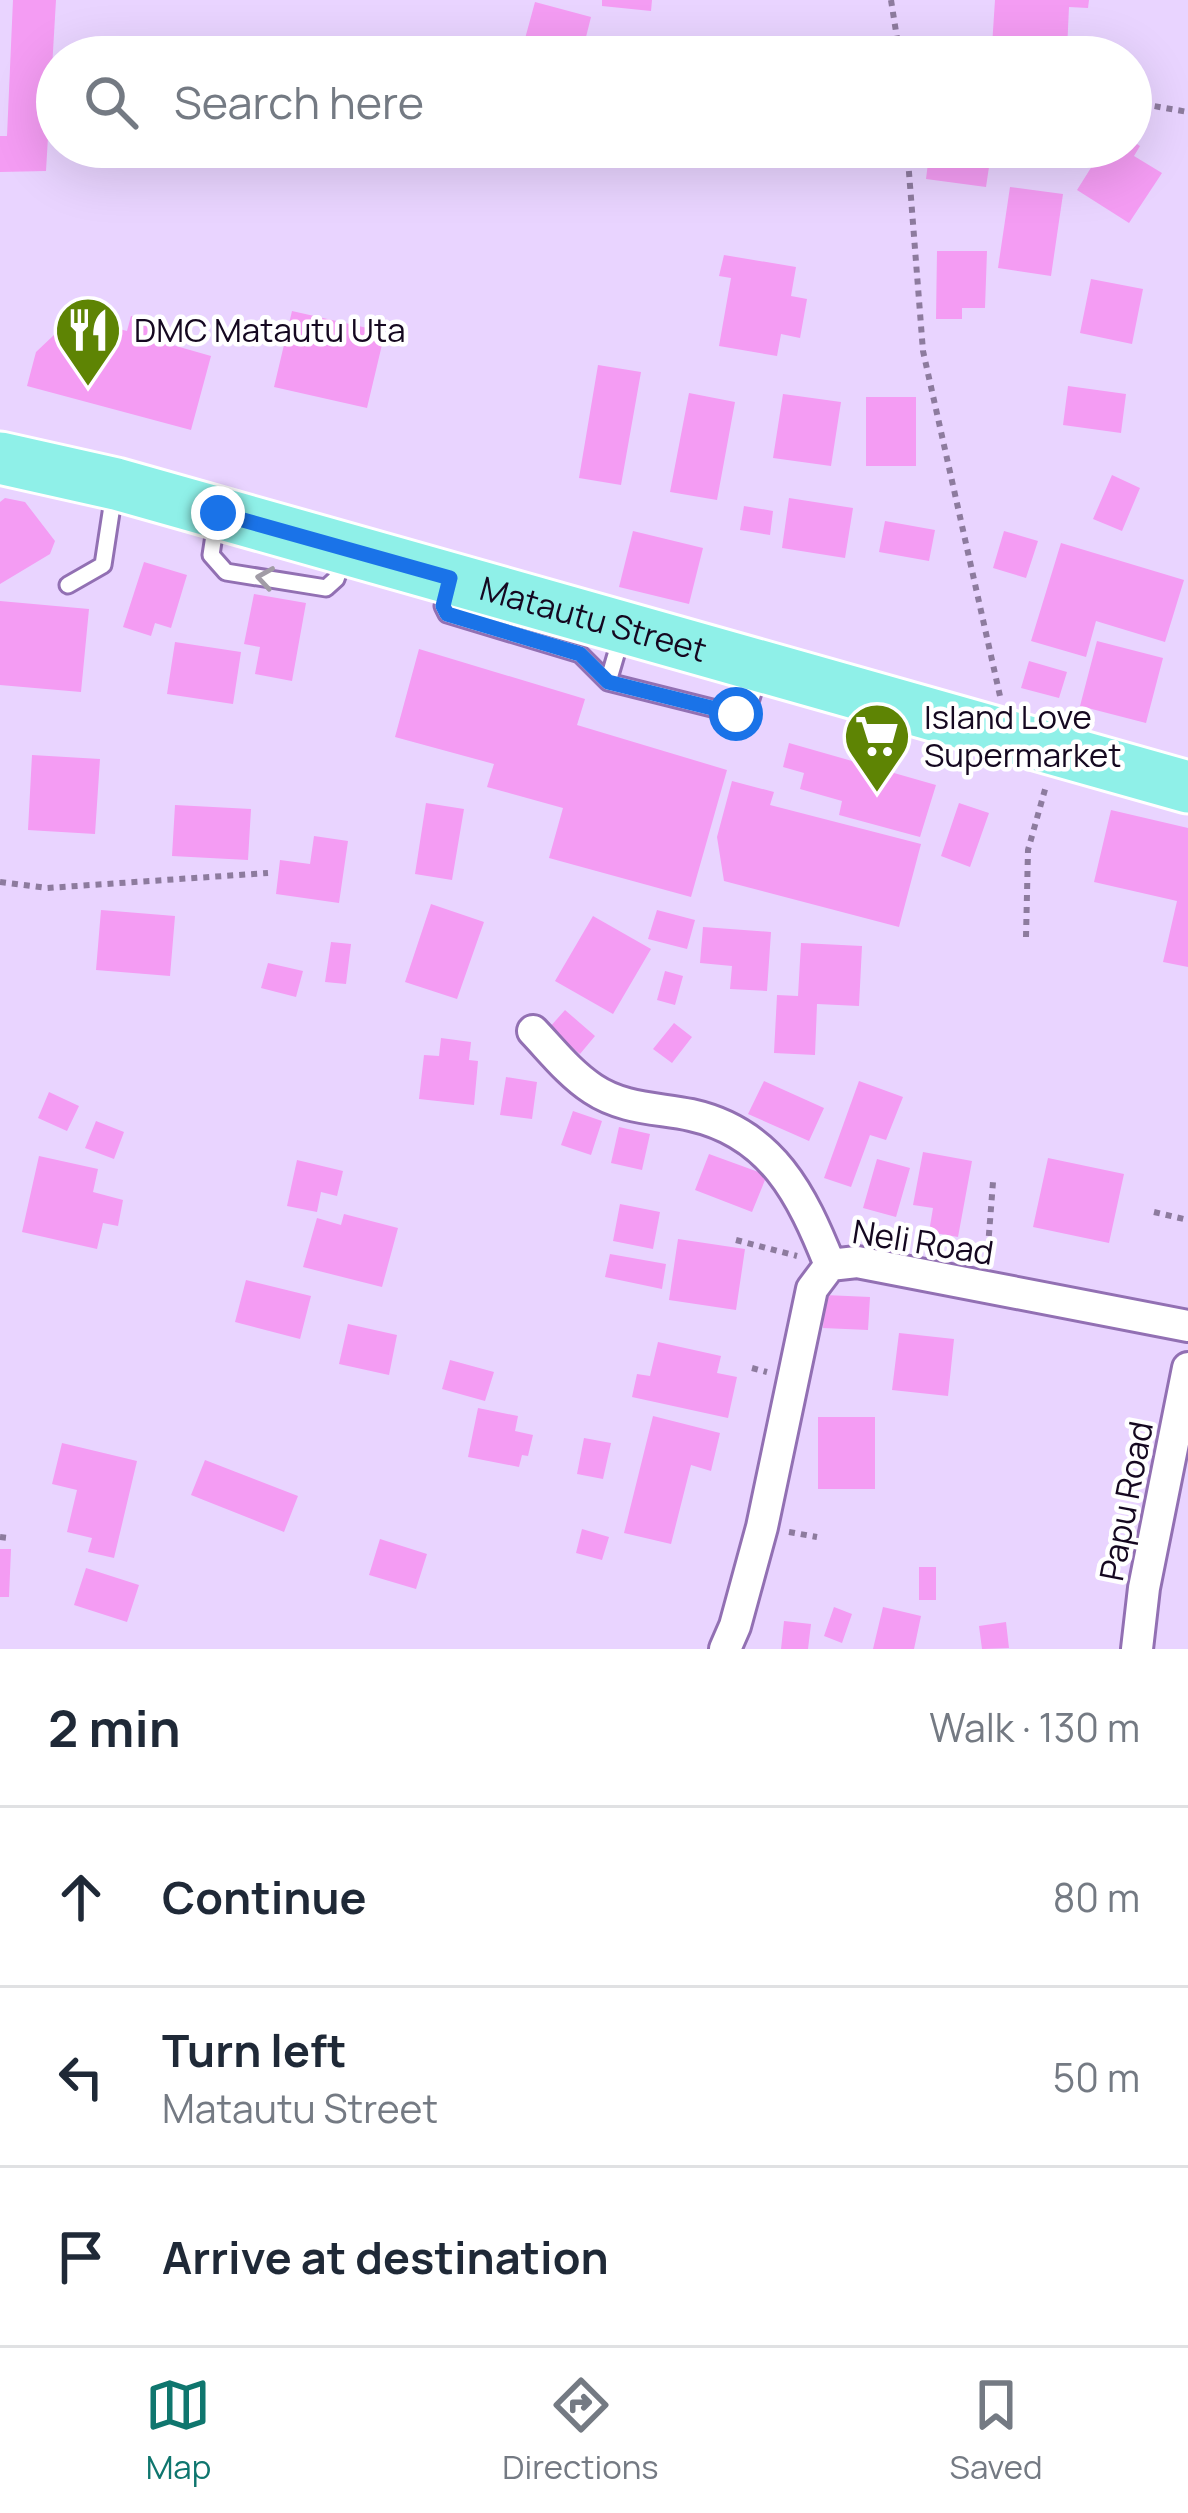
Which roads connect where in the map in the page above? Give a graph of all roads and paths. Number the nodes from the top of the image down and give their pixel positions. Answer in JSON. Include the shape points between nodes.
{"nodes":[{"id":1,"x":891,"y":0,"type":"edge"},
{"id":2,"x":897,"y":36,"type":"edge"},
{"id":3,"x":1152,"y":106,"type":"edge"},
{"id":4,"x":1188,"y":112,"type":"edge"},
{"id":5,"x":909,"y":168,"type":"edge"},
{"id":6,"x":0,"y":458,"type":"edge"},
{"id":7,"x":116,"y":484,"type":"junction"},
{"id":8,"x":450,"y":578,"type":"junction"},
{"id":9,"x":68,"y":585,"type":"dead end"},
{"id":10,"x":624,"y":625,"type":"junction"},
{"id":11,"x":762,"y":665,"type":"junction"},
{"id":12,"x":608,"y":682,"type":"junction"},
{"id":13,"x":1033,"y":741,"type":"junction"},
{"id":14,"x":1188,"y":787,"type":"edge"},
{"id":15,"x":268,"y":873,"type":"dead end"},
{"id":16,"x":0,"y":882,"type":"edge"},
{"id":17,"x":1026,"y":938,"type":"dead end"},
{"id":18,"x":533,"y":1030,"type":"dead end"},
{"id":19,"x":993,"y":1182,"type":"dead end"},
{"id":20,"x":1154,"y":1212,"type":"dead end"},
{"id":21,"x":1188,"y":1220,"type":"edge"},
{"id":22,"x":736,"y":1240,"type":"dead end"},
{"id":23,"x":830,"y":1264,"type":"junction"},
{"id":24,"x":985,"y":1287,"type":"junction"},
{"id":25,"x":1188,"y":1326,"type":"edge"},
{"id":26,"x":1188,"y":1368,"type":"edge"},
{"id":27,"x":724,"y":1649,"type":"edge"},
{"id":28,"x":1137,"y":1649,"type":"edge"}],
"edges":[{"from":1,"to":2,"type":"path"},
{"from":3,"to":4,"type":"path"},
{"from":5,"to":13,"type":"path","via":[[923,351]]},
{"from":6,"to":7,"type":"main road","name":"Matautu Street"},
{"from":7,"to":8,"type":"main road","name":"Matautu Street"},
{"from":7,"to":9,"type":"lane","via":[[103,565]]},
{"from":8,"to":10,"type":"main road","name":"Matautu Street"},
{"from":8,"to":12,"type":"lane","via":[[447,614],[580,654]]},
{"from":10,"to":11,"type":"main road","name":"Matautu Street"},
{"from":10,"to":12,"type":"lane"},
{"from":11,"to":12,"type":"lane","via":[[751,699],[736,714]]},
{"from":11,"to":13,"type":"main road","name":"Matautu Street"},
{"from":13,"to":14,"type":"main road","name":"Matautu Street"},
{"from":13,"to":17,"type":"path"},
{"from":15,"to":16,"type":"path","via":[[47,888]]},
{"from":18,"to":23,"type":"street","name":"Neli Road","via":[[592,1089],[622,1104],[694,1116],[768,1154],[804,1200]]},
{"from":19,"to":24,"type":"path"},
{"from":20,"to":21,"type":"path"},
{"from":22,"to":23,"type":"path"},
{"from":23,"to":24,"type":"street","name":"Neli Road"},
{"from":23,"to":27,"type":"street","via":[[812,1288],[762,1527]]},
{"from":24,"to":25,"type":"street","name":"Neli Road"},
{"from":26,"to":28,"type":"street","name":"Papu Road"}]}
